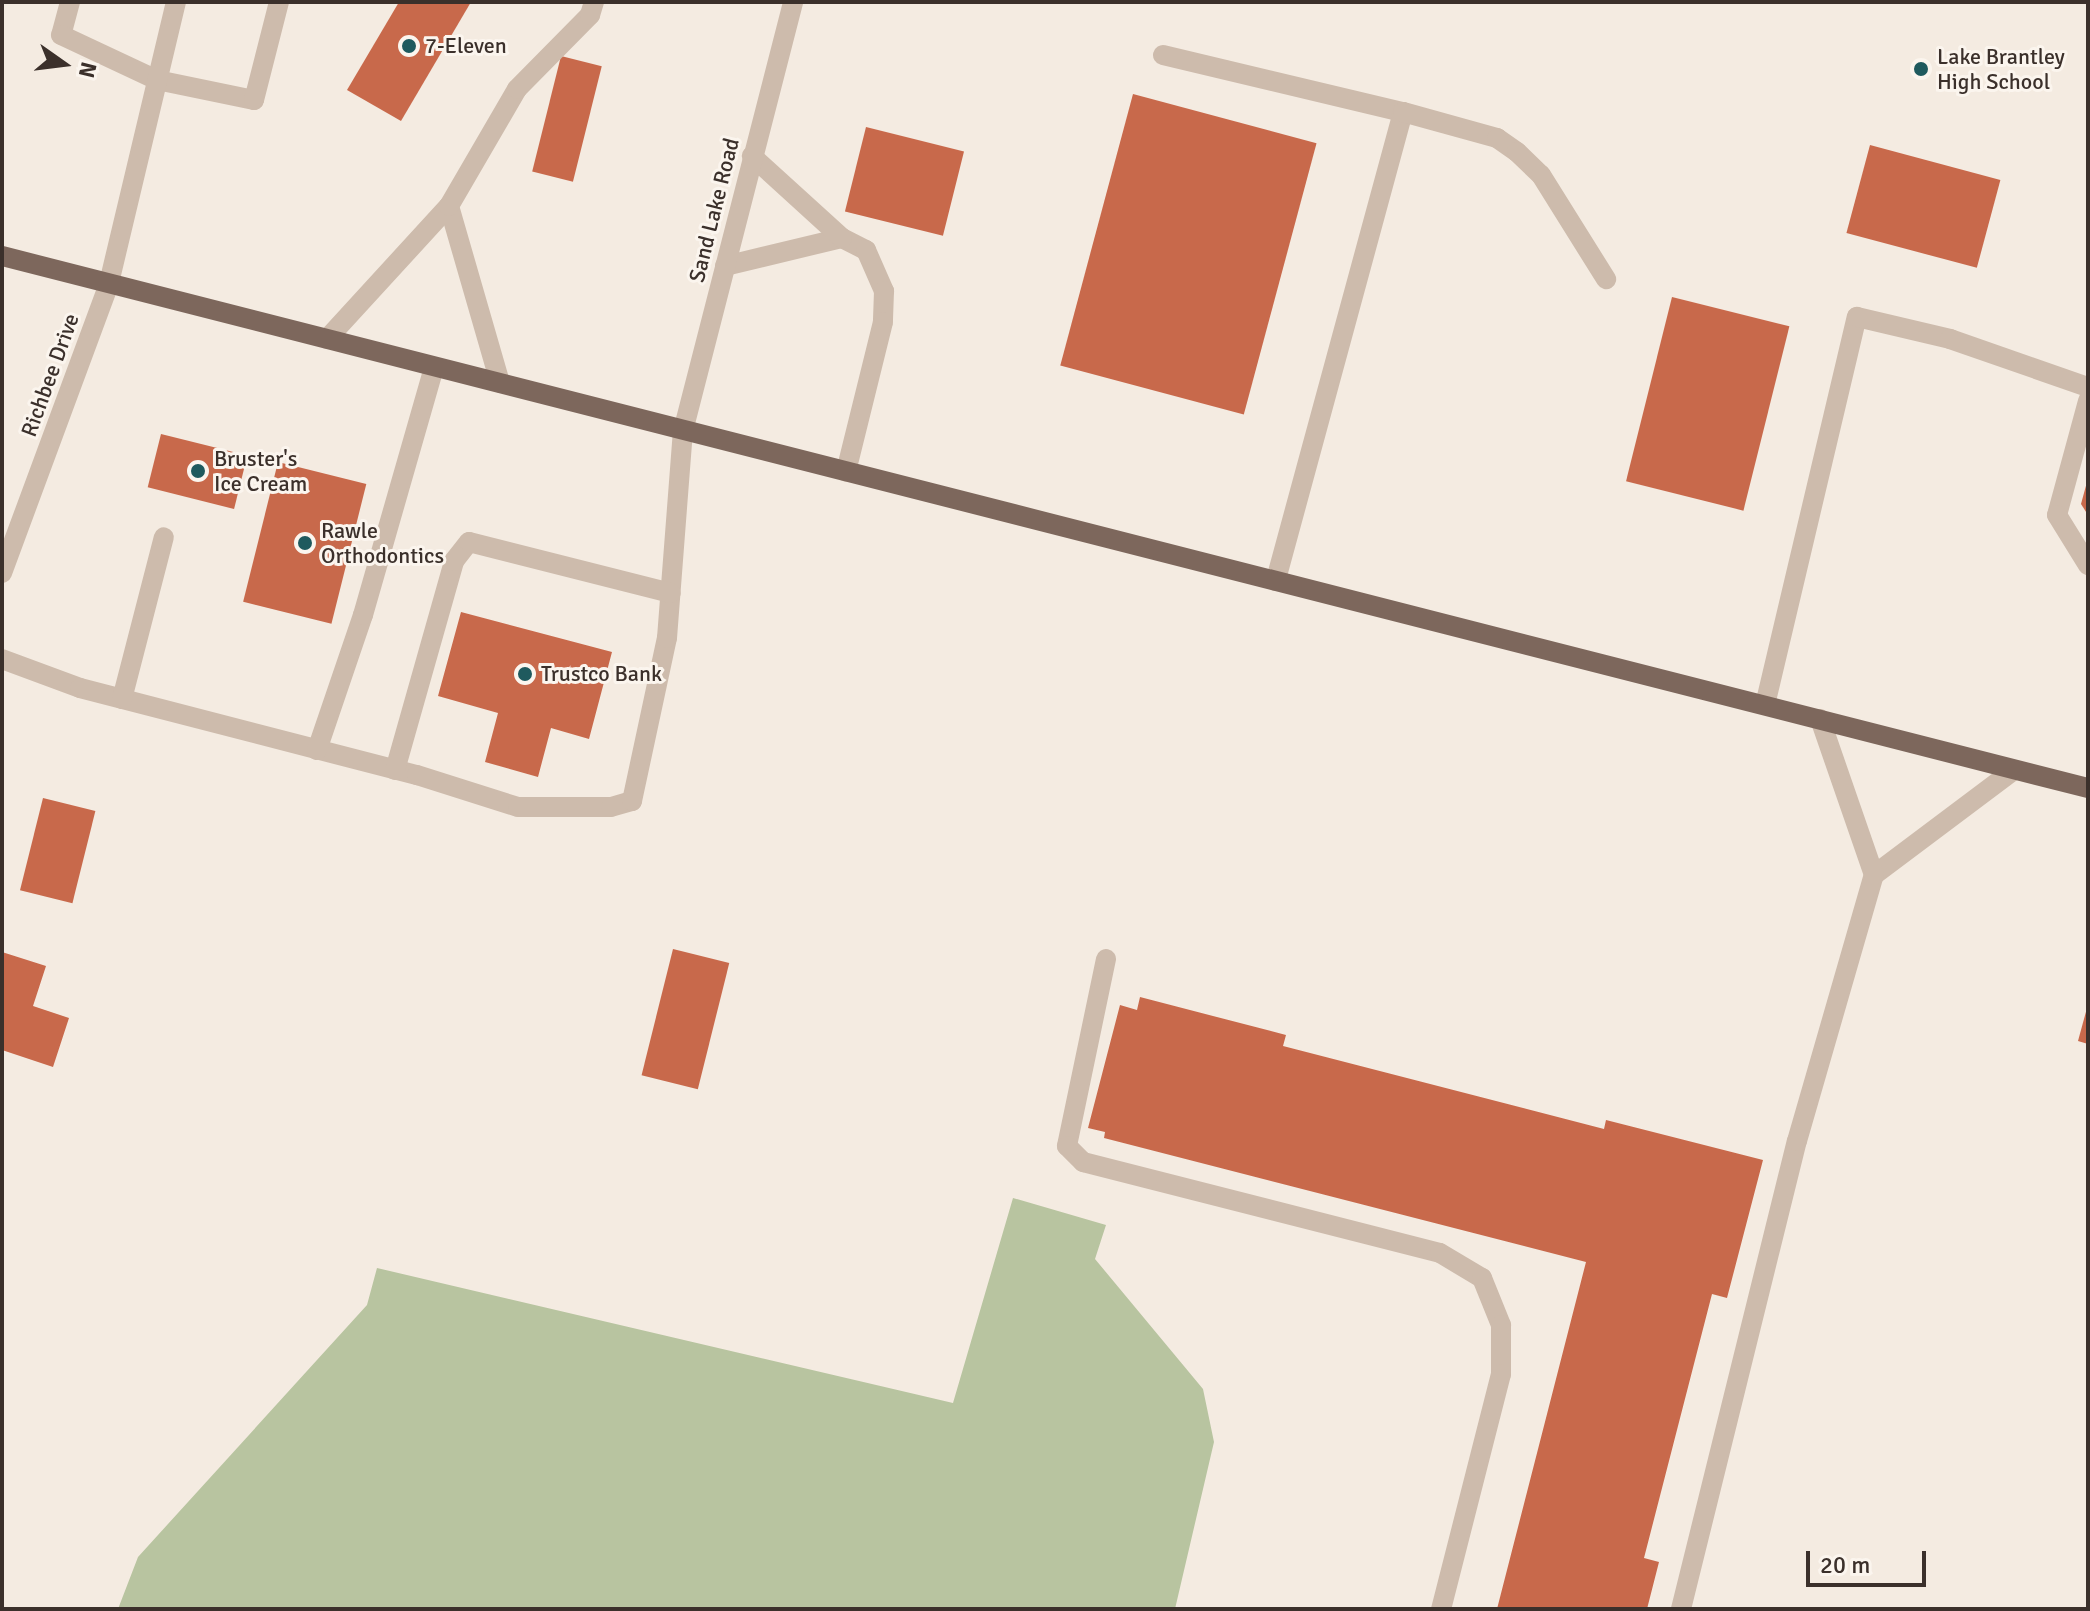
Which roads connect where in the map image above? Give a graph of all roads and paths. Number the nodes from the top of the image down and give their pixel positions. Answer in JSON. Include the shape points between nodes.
{"nodes":[{"id":1,"x":70,"y":2,"type":"edge"},
{"id":2,"x":176,"y":2,"type":"edge"},
{"id":3,"x":279,"y":2,"type":"edge"},
{"id":4,"x":594,"y":2,"type":"edge"},
{"id":5,"x":793,"y":2,"type":"edge"},
{"id":6,"x":1163,"y":55,"type":"dead end"},
{"id":7,"x":157,"y":80,"type":"junction"},
{"id":8,"x":1403,"y":112,"type":"junction"},
{"id":9,"x":752,"y":156,"type":"junction"},
{"id":10,"x":449,"y":206,"type":"junction"},
{"id":11,"x":842,"y":238,"type":"junction"},
{"id":12,"x":2,"y":256,"type":"edge"},
{"id":13,"x":725,"y":266,"type":"junction"},
{"id":14,"x":1606,"y":279,"type":"dead end"},
{"id":15,"x":109,"y":283,"type":"junction"},
{"id":16,"x":327,"y":339,"type":"junction"},
{"id":17,"x":434,"y":367,"type":"junction"},
{"id":18,"x":500,"y":383,"type":"junction"},
{"id":19,"x":2088,"y":387,"type":"edge"},
{"id":20,"x":2088,"y":401,"type":"edge"},
{"id":21,"x":683,"y":431,"type":"junction"},
{"id":22,"x":846,"y":472,"type":"junction"},
{"id":23,"x":164,"y":537,"type":"dead end"},
{"id":24,"x":2088,"y":565,"type":"edge"},
{"id":25,"x":2,"y":573,"type":"edge"},
{"id":26,"x":1276,"y":581,"type":"junction"},
{"id":27,"x":671,"y":593,"type":"junction"},
{"id":28,"x":2,"y":659,"type":"edge"},
{"id":29,"x":122,"y":699,"type":"junction"},
{"id":30,"x":1765,"y":705,"type":"junction"},
{"id":31,"x":1820,"y":719,"type":"junction"},
{"id":32,"x":317,"y":750,"type":"junction"},
{"id":33,"x":395,"y":770,"type":"junction"},
{"id":34,"x":2014,"y":770,"type":"junction"},
{"id":35,"x":2088,"y":788,"type":"edge"},
{"id":36,"x":1874,"y":875,"type":"junction"},
{"id":37,"x":1106,"y":959,"type":"dead end"},
{"id":38,"x":1441,"y":1609,"type":"edge"},
{"id":39,"x":1681,"y":1609,"type":"edge"}],
"edges":[{"from":1,"to":7,"type":"street","via":[[61,35]]},
{"from":2,"to":7,"type":"street","name":"Richbee Drive"},
{"from":3,"to":7,"type":"street","via":[[254,100]]},
{"from":4,"to":10,"type":"street","via":[[590,15],[517,89]]},
{"from":5,"to":9,"type":"street","name":"Sand Lake Road"},
{"from":6,"to":8,"type":"street"},
{"from":7,"to":15,"type":"street","name":"Richbee Drive"},
{"from":8,"to":14,"type":"street","via":[[1497,138],[1517,152],[1541,175]]},
{"from":8,"to":26,"type":"street"},
{"from":9,"to":11,"type":"street"},
{"from":9,"to":13,"type":"street","name":"Sand Lake Road"},
{"from":10,"to":16,"type":"street"},
{"from":10,"to":18,"type":"street"},
{"from":11,"to":13,"type":"street"},
{"from":11,"to":22,"type":"street","via":[[866,250],[884,291],[883,322]]},
{"from":12,"to":15,"type":"main road"},
{"from":13,"to":21,"type":"street","name":"Sand Lake Road"},
{"from":15,"to":16,"type":"main road"},
{"from":15,"to":25,"type":"street","name":"Richbee Drive"},
{"from":16,"to":17,"type":"main road"},
{"from":17,"to":18,"type":"main road"},
{"from":17,"to":32,"type":"street","via":[[363,615]]},
{"from":18,"to":21,"type":"main road"},
{"from":19,"to":30,"type":"street","via":[[1950,339],[1857,317]]},
{"from":20,"to":24,"type":"street","via":[[2057,515]]},
{"from":21,"to":22,"type":"main road"},
{"from":21,"to":27,"type":"street","name":"Sand Lake Road"},
{"from":22,"to":26,"type":"main road"},
{"from":23,"to":29,"type":"street"},
{"from":26,"to":30,"type":"main road"},
{"from":27,"to":33,"type":"street","via":[[469,542],[454,561]]},
{"from":27,"to":33,"type":"street","name":"Sand Lake Road","via":[[667,638],[632,801],[611,807],[518,807]]},
{"from":28,"to":29,"type":"street"},
{"from":29,"to":32,"type":"street"},
{"from":30,"to":31,"type":"main road"},
{"from":31,"to":34,"type":"main road"},
{"from":31,"to":36,"type":"street"},
{"from":32,"to":33,"type":"street"},
{"from":34,"to":35,"type":"main road"},
{"from":34,"to":36,"type":"street"},
{"from":36,"to":39,"type":"street","via":[[1797,1141]]},
{"from":37,"to":38,"type":"street","via":[[1067,1146],[1083,1162],[1440,1253],[1482,1278],[1501,1325],[1501,1374]]}]}
